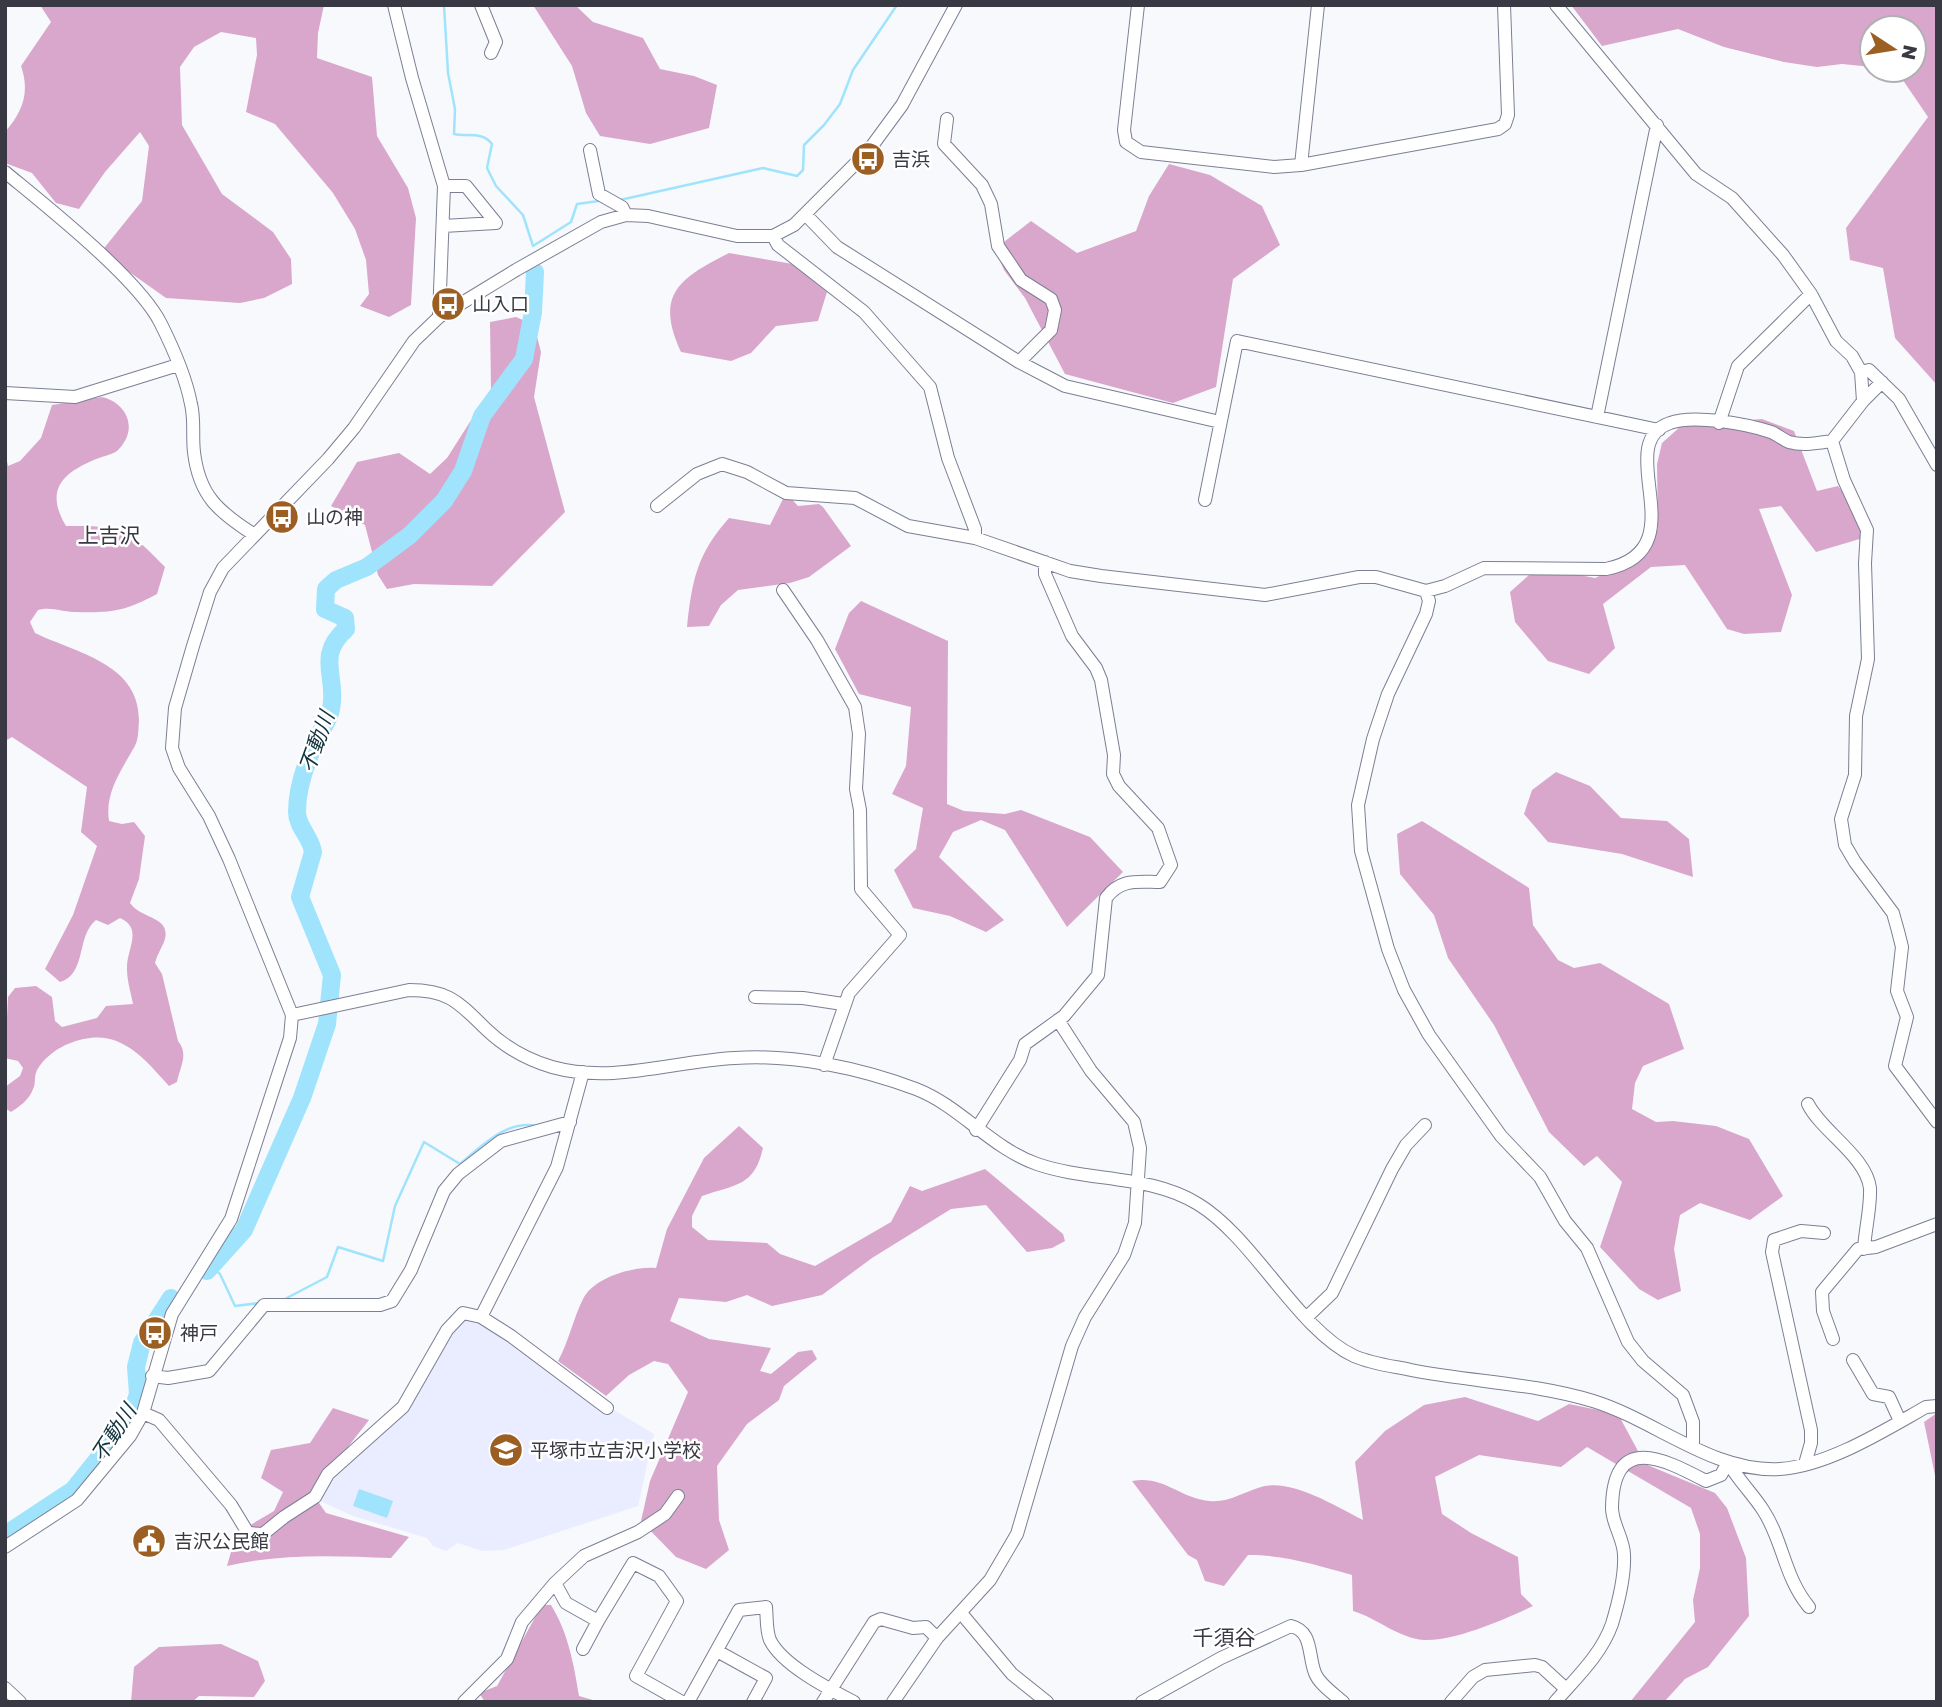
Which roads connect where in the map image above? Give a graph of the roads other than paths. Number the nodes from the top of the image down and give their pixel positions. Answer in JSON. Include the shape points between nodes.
{"nodes":[{"id":1,"x":394,"y":5,"type":"edge"},
{"id":2,"x":481,"y":5,"type":"edge"},
{"id":3,"x":956,"y":5,"type":"edge"},
{"id":4,"x":1138,"y":5,"type":"edge"},
{"id":5,"x":1318,"y":5,"type":"edge"},
{"id":6,"x":1504,"y":5,"type":"edge"},
{"id":7,"x":1556,"y":5,"type":"edge"},
{"id":8,"x":491,"y":53,"type":"dead end"},
{"id":9,"x":947,"y":119,"type":"dead end"},
{"id":10,"x":1657,"y":125,"type":"junction"},
{"id":11,"x":590,"y":150,"type":"dead end"},
{"id":12,"x":1301,"y":165,"type":"junction"},
{"id":13,"x":5,"y":172,"type":"edge"},
{"id":14,"x":444,"y":186,"type":"junction"},
{"id":15,"x":626,"y":215,"type":"junction"},
{"id":16,"x":806,"y":215,"type":"junction"},
{"id":17,"x":443,"y":226,"type":"junction"},
{"id":18,"x":773,"y":236,"type":"junction"},
{"id":19,"x":1811,"y":294,"type":"junction"},
{"id":20,"x":439,"y":317,"type":"junction"},
{"id":21,"x":1019,"y":362,"type":"junction"},
{"id":22,"x":178,"y":365,"type":"junction"},
{"id":23,"x":1861,"y":372,"type":"junction"},
{"id":24,"x":1882,"y":382,"type":"junction"},
{"id":25,"x":5,"y":393,"type":"edge"},
{"id":26,"x":1863,"y":401,"type":"junction"},
{"id":27,"x":1597,"y":417,"type":"junction"},
{"id":28,"x":1220,"y":422,"type":"junction"},
{"id":29,"x":1719,"y":423,"type":"junction"},
{"id":30,"x":1660,"y":430,"type":"junction"},
{"id":31,"x":1832,"y":441,"type":"junction"},
{"id":32,"x":1937,"y":465,"type":"edge"},
{"id":33,"x":1205,"y":500,"type":"dead end"},
{"id":34,"x":657,"y":506,"type":"dead end"},
{"id":35,"x":253,"y":534,"type":"junction"},
{"id":36,"x":975,"y":537,"type":"junction"},
{"id":37,"x":1045,"y":562,"type":"junction"},
{"id":38,"x":783,"y":590,"type":"dead end"},
{"id":39,"x":1426,"y":591,"type":"junction"},
{"id":40,"x":755,"y":997,"type":"dead end"},
{"id":41,"x":843,"y":1004,"type":"junction"},
{"id":42,"x":292,"y":1015,"type":"junction"},
{"id":43,"x":1058,"y":1020,"type":"junction"},
{"id":44,"x":824,"y":1065,"type":"junction"},
{"id":45,"x":583,"y":1072,"type":"junction"},
{"id":46,"x":1808,"y":1104,"type":"dead end"},
{"id":47,"x":570,"y":1122,"type":"junction"},
{"id":48,"x":1937,"y":1122,"type":"edge"},
{"id":49,"x":1425,"y":1125,"type":"dead end"},
{"id":50,"x":976,"y":1130,"type":"junction"},
{"id":51,"x":1140,"y":1183,"type":"junction"},
{"id":52,"x":1937,"y":1224,"type":"edge"},
{"id":53,"x":1824,"y":1233,"type":"dead end"},
{"id":54,"x":1864,"y":1249,"type":"junction"},
{"id":55,"x":1308,"y":1316,"type":"junction"},
{"id":56,"x":481,"y":1317,"type":"junction"},
{"id":57,"x":1833,"y":1339,"type":"dead end"},
{"id":58,"x":1853,"y":1360,"type":"dead end"},
{"id":59,"x":152,"y":1376,"type":"junction"},
{"id":60,"x":1937,"y":1406,"type":"edge"},
{"id":61,"x":607,"y":1408,"type":"dead end"},
{"id":62,"x":143,"y":1413,"type":"junction"},
{"id":63,"x":1900,"y":1421,"type":"junction"},
{"id":64,"x":1693,"y":1445,"type":"junction"},
{"id":65,"x":1728,"y":1462,"type":"junction"},
{"id":66,"x":1805,"y":1464,"type":"junction"},
{"id":67,"x":678,"y":1496,"type":"dead end"},
{"id":68,"x":5,"y":1547,"type":"edge"},
{"id":69,"x":555,"y":1583,"type":"junction"},
{"id":70,"x":1809,"y":1607,"type":"dead end"},
{"id":71,"x":961,"y":1612,"type":"junction"},
{"id":72,"x":598,"y":1621,"type":"junction"},
{"id":73,"x":937,"y":1638,"type":"junction"},
{"id":74,"x":583,"y":1649,"type":"dead end"},
{"id":75,"x":717,"y":1651,"type":"junction"},
{"id":76,"x":5,"y":1688,"type":"edge"},
{"id":77,"x":1566,"y":1689,"type":"junction"},
{"id":78,"x":831,"y":1690,"type":"junction"},
{"id":79,"x":469,"y":1699,"type":"edge"},
{"id":80,"x":20,"y":1702,"type":"edge"},
{"id":81,"x":682,"y":1702,"type":"edge"},
{"id":82,"x":688,"y":1702,"type":"edge"},
{"id":83,"x":752,"y":1702,"type":"edge"},
{"id":84,"x":823,"y":1702,"type":"edge"},
{"id":85,"x":853,"y":1702,"type":"edge"},
{"id":86,"x":892,"y":1702,"type":"edge"},
{"id":87,"x":1047,"y":1702,"type":"edge"},
{"id":88,"x":1142,"y":1702,"type":"edge"},
{"id":89,"x":1343,"y":1702,"type":"edge"},
{"id":90,"x":1451,"y":1702,"type":"edge"},
{"id":91,"x":1555,"y":1702,"type":"edge"}],
"edges":[{"from":1,"to":14,"type":"street"},
{"from":2,"to":8,"type":"street","via":[[496,42]]},
{"from":3,"to":16,"type":"street","via":[[902,105],[869,150]]},
{"from":4,"to":12,"type":"street","via":[[1126,142],[1141,152],[1274,167]]},
{"from":5,"to":12,"type":"street"},
{"from":6,"to":12,"type":"street","via":[[1505,124],[1489,132]]},
{"from":7,"to":10,"type":"street"},
{"from":9,"to":21,"type":"street","via":[[944,145],[982,185],[992,204],[999,246],[1021,280],[1051,299],[1055,310],[1051,330]]},
{"from":10,"to":19,"type":"street","via":[[1696,173],[1732,198]]},
{"from":10,"to":27,"type":"street"},
{"from":11,"to":15,"type":"street","via":[[599,194],[622,207]]},
{"from":13,"to":22,"type":"street","via":[[127,281],[160,321]]},
{"from":14,"to":17,"type":"street"},
{"from":14,"to":17,"type":"street","via":[[466,186],[496,223]]},
{"from":15,"to":18,"type":"street","via":[[737,236]]},
{"from":15,"to":20,"type":"street","via":[[601,222]]},
{"from":16,"to":18,"type":"street"},
{"from":16,"to":21,"type":"street","via":[[837,247]]},
{"from":17,"to":20,"type":"street"},
{"from":18,"to":36,"type":"street","via":[[778,245],[864,312],[930,387],[941,436]]},
{"from":19,"to":23,"type":"street","via":[[1836,341]]},
{"from":19,"to":29,"type":"street","via":[[1738,366]]},
{"from":20,"to":35,"type":"street","via":[[414,341],[328,459]]},
{"from":21,"to":28,"type":"street","via":[[1065,386]]},
{"from":22,"to":25,"type":"street","via":[[75,397]]},
{"from":22,"to":35,"type":"street","via":[[191,403],[194,450],[206,494],[222,514]]},
{"from":23,"to":24,"type":"street","via":[[1869,370]]},
{"from":23,"to":26,"type":"street"},
{"from":24,"to":26,"type":"street"},
{"from":24,"to":32,"type":"street","via":[[1905,409]]},
{"from":26,"to":31,"type":"street"},
{"from":27,"to":28,"type":"street","via":[[1237,341]]},
{"from":27,"to":30,"type":"street"},
{"from":28,"to":33,"type":"street"},
{"from":29,"to":30,"type":"street","via":[[1680,420]]},
{"from":29,"to":31,"type":"street","via":[[1771,432],[1789,442]]},
{"from":30,"to":39,"type":"street","via":[[1649,446],[1647,462],[1653,516],[1650,537],[1634,559],[1606,569],[1484,568]]},
{"from":31,"to":48,"type":"street","via":[[1867,530],[1868,659],[1856,716],[1855,775],[1841,819],[1845,845],[1893,913],[1900,939],[1897,991],[1906,1017],[1895,1066]]},
{"from":34,"to":36,"type":"street","via":[[697,474],[722,464],[786,493],[855,498],[908,526]]},
{"from":35,"to":42,"type":"street","via":[[223,568],[210,592],[175,708],[172,748],[229,859]]},
{"from":36,"to":37,"type":"street"},
{"from":37,"to":39,"type":"street","via":[[1101,576],[1265,595],[1359,577],[1377,577]]},
{"from":37,"to":43,"type":"street","via":[[1045,574],[1072,636],[1101,680],[1114,755],[1112,774],[1158,828],[1171,865],[1160,882],[1131,880],[1106,898],[1098,975]]},
{"from":38,"to":41,"type":"street","via":[[855,707],[861,888],[900,935],[856,982]]},
{"from":39,"to":64,"type":"street","via":[[1426,614],[1388,694],[1358,805],[1361,851],[1388,948],[1429,1035],[1501,1136],[1541,1177],[1565,1221],[1587,1248],[1628,1342],[1684,1395],[1693,1422]]},
{"from":40,"to":41,"type":"street"},
{"from":41,"to":44,"type":"street"},
{"from":42,"to":45,"type":"street","via":[[409,990],[448,995],[468,1008],[487,1031],[526,1058]]},
{"from":42,"to":59,"type":"street","via":[[284,1060],[239,1199],[172,1314]]},
{"from":43,"to":50,"type":"street","via":[[1026,1044]]},
{"from":43,"to":51,"type":"street","via":[[1091,1071],[1134,1122]]},
{"from":44,"to":45,"type":"street","via":[[772,1057],[731,1058],[629,1072]]},
{"from":44,"to":50,"type":"street","via":[[919,1090]]},
{"from":45,"to":47,"type":"street"},
{"from":46,"to":54,"type":"street","via":[[1814,1117],[1853,1154],[1870,1187]]},
{"from":47,"to":56,"type":"street","via":[[557,1167]]},
{"from":47,"to":59,"type":"street","via":[[501,1141],[458,1174],[444,1191],[411,1270],[392,1301],[380,1305],[264,1305],[209,1371]]},
{"from":49,"to":55,"type":"street","via":[[1392,1169],[1332,1293]]},
{"from":50,"to":51,"type":"street","via":[[1039,1165]]},
{"from":51,"to":55,"type":"street","via":[[1160,1186],[1199,1205],[1225,1226]]},
{"from":51,"to":71,"type":"street","via":[[1135,1223],[1124,1255],[1072,1346],[1017,1534],[990,1580]]},
{"from":52,"to":54,"type":"street"},
{"from":53,"to":66,"type":"street","via":[[1801,1231],[1774,1240],[1772,1252],[1811,1430]]},
{"from":54,"to":57,"type":"street","via":[[1858,1249],[1822,1292]]},
{"from":55,"to":64,"type":"street","via":[[1352,1355],[1426,1373],[1557,1391],[1610,1406]]},
{"from":56,"to":61,"type":"street"},
{"from":56,"to":62,"type":"street","via":[[463,1313],[454,1319],[403,1407],[328,1474],[315,1497],[263,1534],[248,1533],[231,1505],[159,1420]]},
{"from":58,"to":63,"type":"street","via":[[1874,1394],[1889,1397]]},
{"from":59,"to":62,"type":"street"},
{"from":60,"to":63,"type":"street"},
{"from":62,"to":68,"type":"street","via":[[92,1486]]},
{"from":63,"to":66,"type":"street"},
{"from":64,"to":65,"type":"street"},
{"from":65,"to":66,"type":"street","via":[[1764,1468]]},
{"from":65,"to":70,"type":"street","via":[[1764,1511],[1794,1588]]},
{"from":65,"to":77,"type":"street","via":[[1721,1475],[1706,1481],[1648,1455],[1630,1460],[1621,1471],[1612,1510],[1624,1563],[1612,1623],[1591,1661]]},
{"from":67,"to":69,"type":"street","via":[[665,1514],[638,1532],[584,1556]]},
{"from":69,"to":72,"type":"street","via":[[566,1603]]},
{"from":69,"to":79,"type":"street","via":[[522,1622],[507,1659]]},
{"from":71,"to":73,"type":"street"},
{"from":71,"to":87,"type":"street","via":[[1012,1674]]},
{"from":72,"to":74,"type":"street"},
{"from":72,"to":81,"type":"street","via":[[633,1563],[659,1576],[677,1601],[636,1676]]},
{"from":73,"to":78,"type":"street","via":[[926,1627],[881,1619],[874,1622]]},
{"from":73,"to":86,"type":"street"},
{"from":75,"to":78,"type":"street","via":[[739,1611],[766,1607],[769,1637],[775,1647]]},
{"from":75,"to":82,"type":"street"},
{"from":75,"to":83,"type":"street","via":[[766,1678]]},
{"from":76,"to":80,"type":"street"},
{"from":77,"to":90,"type":"street","via":[[1535,1664],[1496,1667],[1473,1677]]},
{"from":77,"to":91,"type":"street"},
{"from":78,"to":84,"type":"street"},
{"from":78,"to":85,"type":"street"},
{"from":88,"to":89,"type":"street","via":[[1221,1658],[1292,1626],[1306,1635],[1315,1676]]}]}
